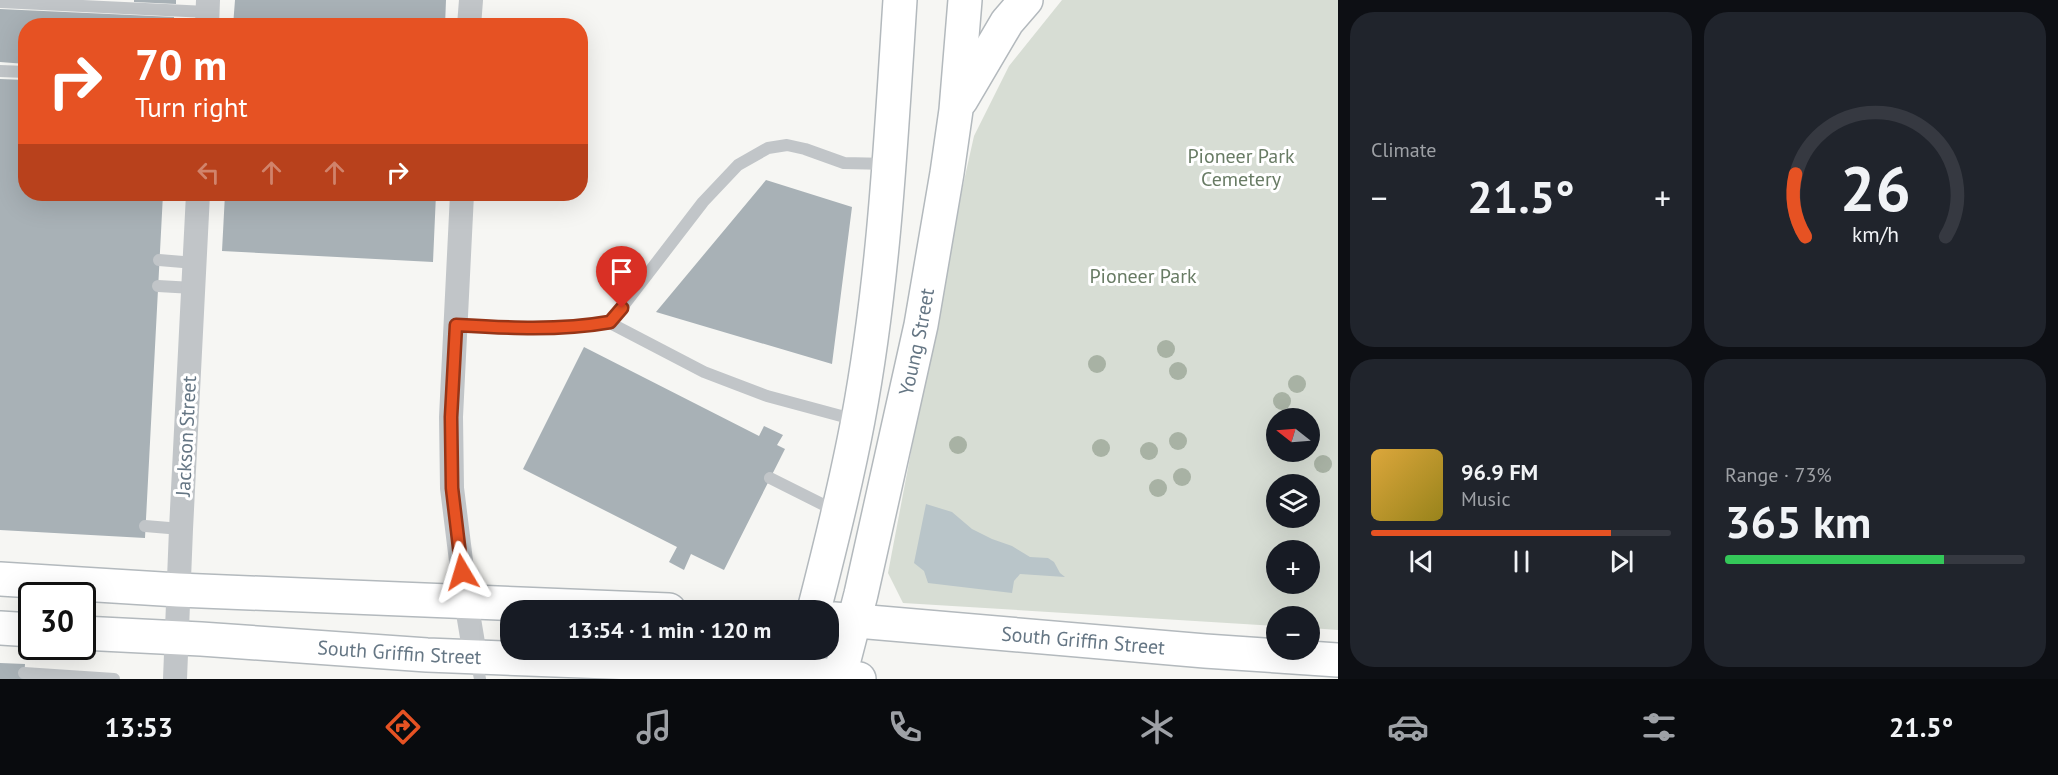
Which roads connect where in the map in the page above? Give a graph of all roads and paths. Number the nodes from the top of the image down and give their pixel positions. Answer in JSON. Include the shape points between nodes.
{"nodes":[{"id":1,"x":471,"y":0,"type":"edge"},
{"id":2,"x":900,"y":0,"type":"edge"},
{"id":3,"x":965,"y":0,"type":"edge"},
{"id":4,"x":1026,"y":0,"type":"edge"},
{"id":5,"x":0,"y":2,"type":"edge"},
{"id":6,"x":207,"y":12,"type":"edge"},
{"id":7,"x":470,"y":18,"type":"edge"},
{"id":8,"x":0,"y":70,"type":"edge"},
{"id":9,"x":18,"y":71,"type":"edge"},
{"id":10,"x":956,"y":110,"type":"junction"},
{"id":11,"x":890,"y":165,"type":"junction"},
{"id":12,"x":198,"y":201,"type":"edge"},
{"id":13,"x":462,"y":201,"type":"edge"},
{"id":14,"x":159,"y":260,"type":"dead end"},
{"id":15,"x":195,"y":262,"type":"junction"},
{"id":16,"x":158,"y":286,"type":"dead end"},
{"id":17,"x":193,"y":288,"type":"junction"},
{"id":18,"x":610,"y":322,"type":"junction"},
{"id":19,"x":456,"y":325,"type":"junction"},
{"id":20,"x":858,"y":420,"type":"junction"},
{"id":21,"x":770,"y":478,"type":"dead end"},
{"id":22,"x":837,"y":512,"type":"junction"},
{"id":23,"x":145,"y":526,"type":"dead end"},
{"id":24,"x":181,"y":529,"type":"junction"},
{"id":25,"x":0,"y":579,"type":"edge"},
{"id":26,"x":178,"y":590,"type":"junction"},
{"id":27,"x":816,"y":600,"type":"edge"},
{"id":28,"x":466,"y":601,"type":"junction"},
{"id":29,"x":500,"y":603,"type":"edge"},
{"id":30,"x":841,"y":620,"type":"edge"},
{"id":31,"x":0,"y":628,"type":"edge"},
{"id":32,"x":18,"y":629,"type":"edge"},
{"id":33,"x":96,"y":634,"type":"edge"},
{"id":34,"x":176,"y":638,"type":"junction"},
{"id":35,"x":793,"y":666,"type":"edge"},
{"id":36,"x":1330,"y":666,"type":"edge"},
{"id":37,"x":478,"y":667,"type":"edge"},
{"id":38,"x":651,"y":671,"type":"edge"},
{"id":39,"x":24,"y":673,"type":"dead end"},
{"id":40,"x":846,"y":678,"type":"edge"},
{"id":41,"x":111,"y":679,"type":"edge"},
{"id":42,"x":175,"y":679,"type":"edge"}],
"edges":[{"from":1,"to":7,"type":"street"},
{"from":2,"to":11,"type":"main road"},
{"from":3,"to":10,"type":"main road","name":"Young Street"},
{"from":4,"to":10,"type":"main road","via":[[1006,22]]},
{"from":5,"to":6,"type":"lane"},
{"from":8,"to":9,"type":"lane"},
{"from":10,"to":30,"type":"main road","name":"Young Street","via":[[921,325]]},
{"from":11,"to":18,"type":"lane","via":[[844,163],[786,145],[768,148],[738,165],[703,202]]},
{"from":11,"to":20,"type":"main road"},
{"from":12,"to":15,"type":"street","name":"Jackson Street"},
{"from":13,"to":19,"type":"street"},
{"from":14,"to":15,"type":"lane"},
{"from":15,"to":17,"type":"street","name":"Jackson Street"},
{"from":16,"to":17,"type":"lane"},
{"from":17,"to":24,"type":"street","name":"Jackson Street"},
{"from":18,"to":19,"type":"lane","via":[[580,327]]},
{"from":18,"to":20,"type":"lane","via":[[704,372],[767,396]]},
{"from":19,"to":28,"type":"street","via":[[452,488]]},
{"from":20,"to":22,"type":"main road"},
{"from":21,"to":22,"type":"lane"},
{"from":22,"to":27,"type":"main road"},
{"from":23,"to":24,"type":"lane"},
{"from":24,"to":26,"type":"street","name":"Jackson Street"},
{"from":25,"to":26,"type":"main road"},
{"from":26,"to":28,"type":"main road"},
{"from":26,"to":34,"type":"street","name":"Jackson Street"},
{"from":28,"to":29,"type":"main road"},
{"from":28,"to":37,"type":"street"},
{"from":30,"to":36,"type":"main road","name":"South Griffin Street","via":[[1171,648]]},
{"from":30,"to":40,"type":"main road","name":"Young Street"},
{"from":31,"to":32,"type":"main road"},
{"from":33,"to":34,"type":"main road","name":"South Griffin Street"},
{"from":34,"to":37,"type":"main road","name":"South Griffin Street","via":[[405,653]]},
{"from":34,"to":42,"type":"street","name":"Jackson Street"},
{"from":35,"to":38,"type":"main road","name":"South Griffin Street"},
{"from":35,"to":40,"type":"main road","name":"South Griffin Street"},
{"from":37,"to":38,"type":"main road","name":"South Griffin Street"},
{"from":39,"to":41,"type":"lane"}]}
